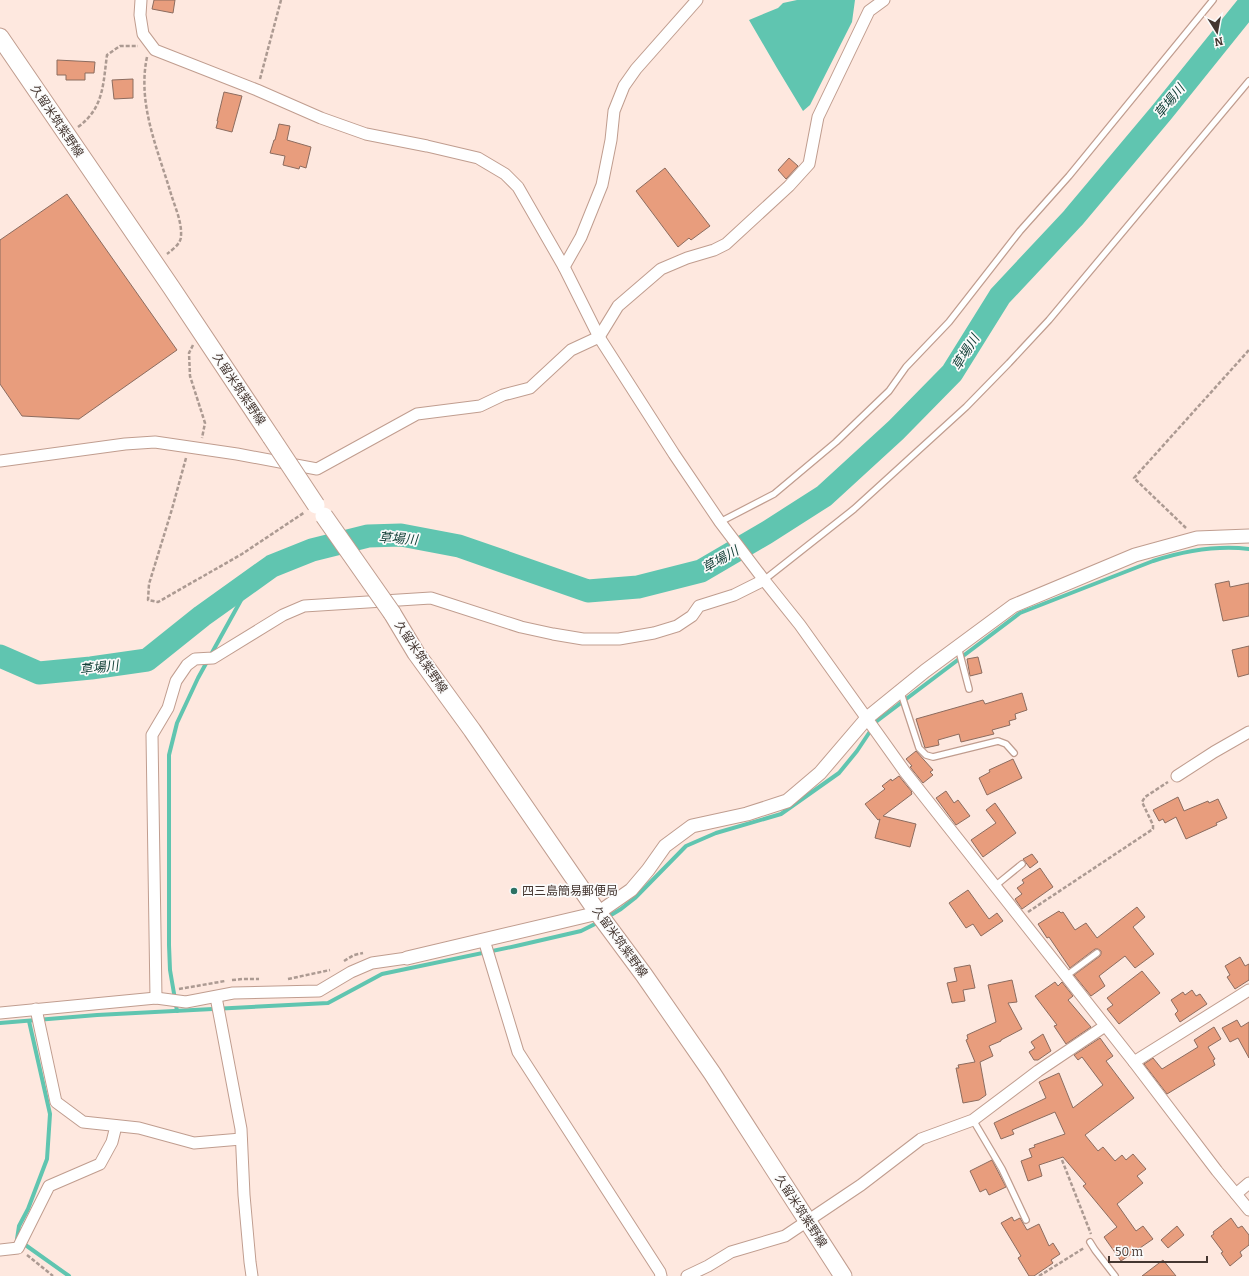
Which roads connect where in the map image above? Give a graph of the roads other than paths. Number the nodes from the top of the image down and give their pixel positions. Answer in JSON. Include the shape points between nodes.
{"nodes":[{"id":1,"x":141,"y":0,"type":"edge"},
{"id":2,"x":697,"y":0,"type":"edge"},
{"id":3,"x":884,"y":0,"type":"edge"},
{"id":4,"x":1213,"y":0,"type":"edge"},
{"id":5,"x":0,"y":37,"type":"edge"},
{"id":6,"x":1249,"y":81,"type":"edge"},
{"id":7,"x":564,"y":267,"type":"junction"},
{"id":8,"x":599,"y":337,"type":"junction"},
{"id":9,"x":0,"y":461,"type":"edge"},
{"id":10,"x":722,"y":524,"type":"junction"},
{"id":11,"x":1249,"y":536,"type":"edge"},
{"id":12,"x":762,"y":577,"type":"junction"},
{"id":13,"x":958,"y":647,"type":"junction"},
{"id":14,"x":969,"y":689,"type":"dead end"},
{"id":15,"x":900,"y":690,"type":"junction"},
{"id":16,"x":867,"y":718,"type":"junction"},
{"id":17,"x":1249,"y":732,"type":"edge"},
{"id":18,"x":1014,"y":753,"type":"dead end"},
{"id":19,"x":1177,"y":776,"type":"road end"},
{"id":20,"x":1022,"y":864,"type":"dead end"},
{"id":21,"x":994,"y":886,"type":"junction"},
{"id":22,"x":598,"y":913,"type":"junction"},
{"id":23,"x":484,"y":940,"type":"junction"},
{"id":24,"x":1097,"y":953,"type":"dead end"},
{"id":25,"x":408,"y":958,"type":"joint"},
{"id":26,"x":1066,"y":976,"type":"junction"},
{"id":27,"x":1249,"y":990,"type":"edge"},
{"id":28,"x":216,"y":997,"type":"junction"},
{"id":29,"x":156,"y":998,"type":"junction"},
{"id":30,"x":36,"y":1009,"type":"junction"},
{"id":31,"x":0,"y":1013,"type":"edge"},
{"id":32,"x":1105,"y":1026,"type":"junction"},
{"id":33,"x":1134,"y":1062,"type":"junction"},
{"id":34,"x":973,"y":1120,"type":"junction"},
{"id":35,"x":116,"y":1126,"type":"junction"},
{"id":36,"x":241,"y":1139,"type":"junction"},
{"id":37,"x":1249,"y":1183,"type":"edge"},
{"id":38,"x":1236,"y":1194,"type":"junction"},
{"id":39,"x":1249,"y":1210,"type":"edge"},
{"id":40,"x":1026,"y":1220,"type":"dead end"},
{"id":41,"x":807,"y":1221,"type":"junction"},
{"id":42,"x":1090,"y":1242,"type":"road end"},
{"id":43,"x":0,"y":1250,"type":"edge"},
{"id":44,"x":252,"y":1276,"type":"edge"},
{"id":45,"x":661,"y":1276,"type":"edge"},
{"id":46,"x":687,"y":1276,"type":"edge"},
{"id":47,"x":843,"y":1276,"type":"edge"},
{"id":48,"x":1115,"y":1276,"type":"edge"}],
"edges":[{"from":1,"to":7,"type":"street","via":[[143,34],[156,50],[366,134],[478,158],[505,174],[518,187]]},
{"from":2,"to":7,"type":"street","via":[[624,86],[614,111],[602,185],[581,237]]},
{"from":3,"to":8,"type":"street","via":[[869,11],[818,117],[809,164],[726,244],[661,269],[618,306]]},
{"from":4,"to":10,"type":"lane","via":[[1069,176],[1020,231],[949,322],[906,367],[889,391],[836,442],[774,494]]},
{"from":5,"to":22,"type":"main road","name":"久留米筑紫野線","bridge":true,"via":[[155,263],[320,511],[392,613],[416,653]]},
{"from":6,"to":12,"type":"lane","via":[[1049,320],[966,407],[854,509]]},
{"from":7,"to":8,"type":"street"},
{"from":8,"to":9,"type":"street","via":[[571,350],[530,388],[503,395],[480,406],[417,414],[317,469],[155,442]]},
{"from":8,"to":10,"type":"street"},
{"from":10,"to":12,"type":"street"},
{"from":11,"to":13,"type":"street","via":[[1197,538],[1135,555],[1013,606]]},
{"from":12,"to":16,"type":"street"},
{"from":12,"to":29,"type":"street","via":[[734,595],[699,606],[692,616],[677,626],[619,639],[583,639],[547,633],[431,598],[304,606],[283,615],[213,658],[195,659],[187,665],[176,681],[168,708],[152,735]]},
{"from":13,"to":14,"type":"lane"},
{"from":13,"to":15,"type":"street"},
{"from":15,"to":16,"type":"street"},
{"from":15,"to":18,"type":"lane","via":[[919,748],[926,754],[933,757],[998,741],[1006,744]]},
{"from":16,"to":21,"type":"street","via":[[905,772]]},
{"from":16,"to":22,"type":"street","via":[[820,773],[787,801],[747,814],[692,826],[665,846],[630,890]]},
{"from":17,"to":19,"type":"street"},
{"from":20,"to":21,"type":"lane"},
{"from":21,"to":26,"type":"street"},
{"from":22,"to":23,"type":"street"},
{"from":22,"to":41,"type":"main road","name":"久留米筑紫野線","via":[[712,1073]]},
{"from":23,"to":25,"type":"street"},
{"from":23,"to":45,"type":"street","via":[[518,1052]]},
{"from":24,"to":26,"type":"lane"},
{"from":25,"to":28,"type":"street","via":[[372,963],[319,991],[233,993]]},
{"from":26,"to":32,"type":"street"},
{"from":27,"to":33,"type":"street"},
{"from":28,"to":29,"type":"street","via":[[186,1002]]},
{"from":28,"to":36,"type":"street"},
{"from":29,"to":30,"type":"street"},
{"from":30,"to":31,"type":"street"},
{"from":30,"to":35,"type":"street","via":[[56,1102],[83,1122]]},
{"from":32,"to":33,"type":"street"},
{"from":32,"to":34,"type":"street","via":[[1038,1071]]},
{"from":33,"to":38,"type":"street"},
{"from":34,"to":40,"type":"lane","via":[[1002,1169]]},
{"from":34,"to":41,"type":"street","via":[[921,1139],[861,1185]]},
{"from":35,"to":36,"type":"street","via":[[140,1128],[194,1143]]},
{"from":35,"to":43,"type":"street","via":[[112,1142],[100,1164],[49,1186],[18,1248]]},
{"from":36,"to":44,"type":"street"},
{"from":37,"to":38,"type":"street"},
{"from":38,"to":39,"type":"street"},
{"from":41,"to":46,"type":"street","via":[[785,1236],[731,1252]]},
{"from":41,"to":47,"type":"main road","name":"久留米筑紫野線"},
{"from":42,"to":48,"type":"lane"}]}
